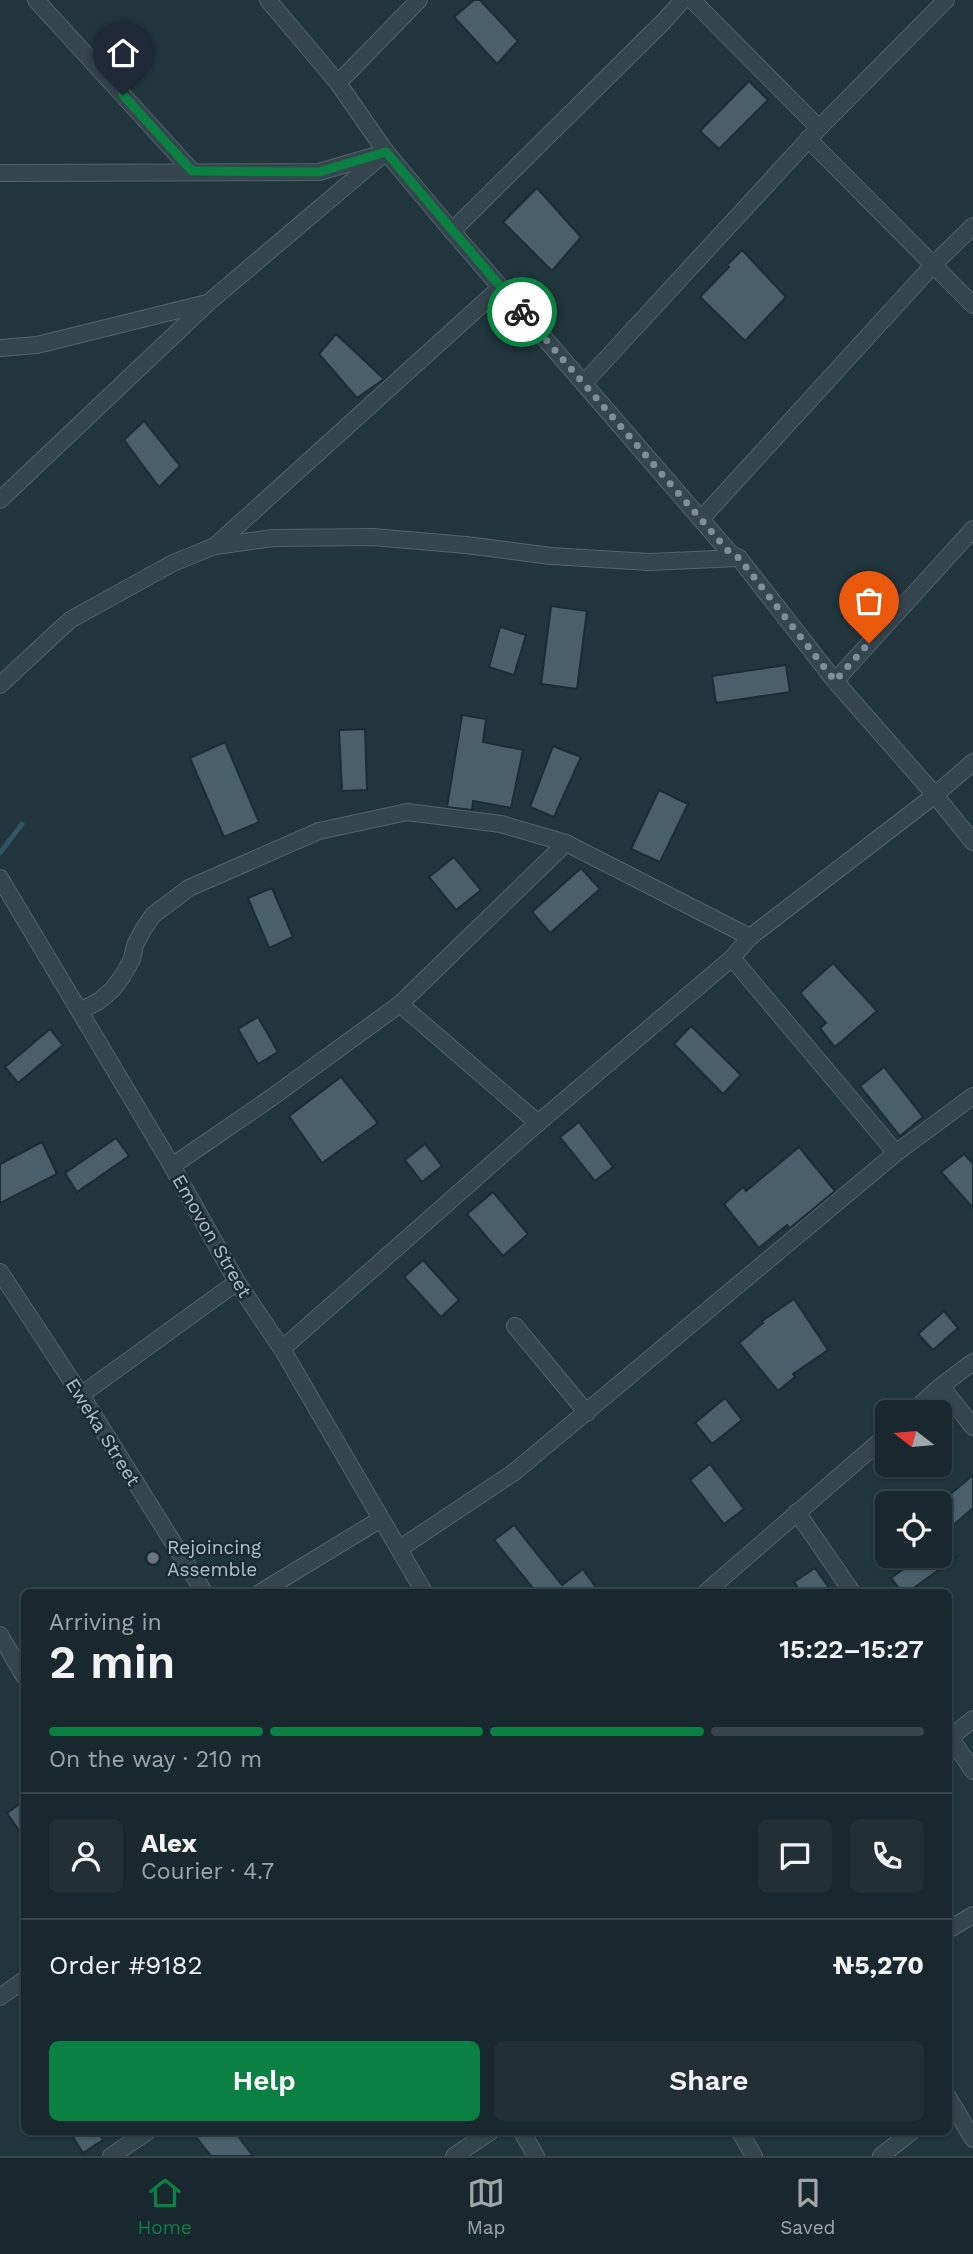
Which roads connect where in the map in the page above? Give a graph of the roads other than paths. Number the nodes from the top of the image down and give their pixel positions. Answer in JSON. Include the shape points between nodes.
{"nodes":[{"id":1,"x":36,"y":0,"type":"edge"},
{"id":2,"x":268,"y":0,"type":"edge"},
{"id":3,"x":419,"y":0,"type":"edge"},
{"id":4,"x":682,"y":0,"type":"edge"},
{"id":5,"x":692,"y":0,"type":"edge"},
{"id":6,"x":946,"y":0,"type":"edge"},
{"id":7,"x":338,"y":83,"type":"junction"},
{"id":8,"x":813,"y":134,"type":"junction"},
{"id":9,"x":386,"y":152,"type":"junction"},
{"id":10,"x":192,"y":171,"type":"junction"},
{"id":11,"x":0,"y":173,"type":"edge"},
{"id":12,"x":973,"y":226,"type":"edge"},
{"id":13,"x":452,"y":231,"type":"junction"},
{"id":14,"x":934,"y":264,"type":"junction"},
{"id":15,"x":501,"y":287,"type":"junction"},
{"id":16,"x":209,"y":302,"type":"junction"},
{"id":17,"x":973,"y":305,"type":"edge"},
{"id":18,"x":0,"y":348,"type":"edge"},
{"id":19,"x":584,"y":383,"type":"junction"},
{"id":20,"x":0,"y":500,"type":"edge"},
{"id":21,"x":701,"y":519,"type":"junction"},
{"id":22,"x":973,"y":529,"type":"edge"},
{"id":23,"x":215,"y":546,"type":"junction"},
{"id":24,"x":739,"y":558,"type":"junction"},
{"id":25,"x":835,"y":681,"type":"junction"},
{"id":26,"x":0,"y":685,"type":"edge"},
{"id":27,"x":973,"y":762,"type":"edge"},
{"id":28,"x":935,"y":795,"type":"junction"},
{"id":29,"x":973,"y":842,"type":"edge"},
{"id":30,"x":566,"y":843,"type":"junction"},
{"id":31,"x":0,"y":878,"type":"edge"},
{"id":32,"x":750,"y":937,"type":"junction"},
{"id":33,"x":732,"y":958,"type":"junction"},
{"id":34,"x":400,"y":1004,"type":"junction"},
{"id":35,"x":80,"y":1011,"type":"junction"},
{"id":36,"x":973,"y":1096,"type":"edge"},
{"id":37,"x":538,"y":1123,"type":"junction"},
{"id":38,"x":896,"y":1153,"type":"junction"},
{"id":39,"x":172,"y":1166,"type":"junction"},
{"id":40,"x":0,"y":1272,"type":"edge"},
{"id":41,"x":237,"y":1282,"type":"junction"},
{"id":42,"x":515,"y":1326,"type":"dead end"},
{"id":43,"x":282,"y":1349,"type":"junction"},
{"id":44,"x":973,"y":1362,"type":"edge"},
{"id":45,"x":941,"y":1386,"type":"junction"},
{"id":46,"x":81,"y":1395,"type":"junction"},
{"id":47,"x":925,"y":1400,"type":"edge"},
{"id":48,"x":587,"y":1413,"type":"junction"},
{"id":49,"x":973,"y":1427,"type":"edge"},
{"id":50,"x":875,"y":1445,"type":"edge"},
{"id":51,"x":797,"y":1513,"type":"junction"},
{"id":52,"x":381,"y":1519,"type":"junction"},
{"id":53,"x":399,"y":1549,"type":"junction"},
{"id":54,"x":202,"y":1589,"type":"edge"},
{"id":55,"x":266,"y":1589,"type":"edge"},
{"id":56,"x":423,"y":1589,"type":"edge"},
{"id":57,"x":709,"y":1589,"type":"edge"},
{"id":58,"x":850,"y":1589,"type":"edge"},
{"id":59,"x":0,"y":1635,"type":"edge"},
{"id":60,"x":21,"y":1671,"type":"edge"},
{"id":61,"x":973,"y":1719,"type":"edge"},
{"id":62,"x":952,"y":1735,"type":"edge"},
{"id":63,"x":952,"y":1739,"type":"edge"},
{"id":64,"x":973,"y":1771,"type":"edge"},
{"id":65,"x":973,"y":1915,"type":"edge"},
{"id":66,"x":952,"y":1928,"type":"edge"},
{"id":67,"x":21,"y":1982,"type":"edge"},
{"id":68,"x":0,"y":1997,"type":"edge"},
{"id":69,"x":952,"y":2105,"type":"edge"},
{"id":70,"x":142,"y":2135,"type":"edge"},
{"id":71,"x":486,"y":2135,"type":"edge"},
{"id":72,"x":524,"y":2135,"type":"edge"},
{"id":73,"x":742,"y":2135,"type":"edge"},
{"id":74,"x":907,"y":2135,"type":"edge"},
{"id":75,"x":973,"y":2139,"type":"edge"},
{"id":76,"x":111,"y":2156,"type":"edge"},
{"id":77,"x":454,"y":2156,"type":"edge"},
{"id":78,"x":536,"y":2156,"type":"edge"},
{"id":79,"x":754,"y":2156,"type":"edge"},
{"id":80,"x":881,"y":2156,"type":"edge"}],
"edges":[{"from":1,"to":10,"type":"street"},
{"from":2,"to":7,"type":"street"},
{"from":3,"to":7,"type":"street"},
{"from":4,"to":13,"type":"street"},
{"from":5,"to":8,"type":"street"},
{"from":6,"to":8,"type":"street"},
{"from":7,"to":9,"type":"street"},
{"from":8,"to":14,"type":"street"},
{"from":8,"to":19,"type":"street"},
{"from":9,"to":10,"type":"street","via":[[319,172]]},
{"from":9,"to":13,"type":"street"},
{"from":9,"to":16,"type":"street"},
{"from":10,"to":11,"type":"street"},
{"from":12,"to":14,"type":"street"},
{"from":13,"to":15,"type":"street"},
{"from":14,"to":17,"type":"street"},
{"from":14,"to":21,"type":"street"},
{"from":15,"to":19,"type":"street"},
{"from":15,"to":23,"type":"street"},
{"from":16,"to":18,"type":"street","via":[[37,345]]},
{"from":16,"to":20,"type":"street"},
{"from":19,"to":21,"type":"street"},
{"from":21,"to":24,"type":"street"},
{"from":22,"to":25,"type":"street"},
{"from":23,"to":24,"type":"street","via":[[273,538],[373,537],[612,560]]},
{"from":23,"to":26,"type":"street","via":[[173,563],[69,620]]},
{"from":24,"to":25,"type":"street"},
{"from":25,"to":28,"type":"street"},
{"from":27,"to":28,"type":"street"},
{"from":28,"to":29,"type":"street"},
{"from":28,"to":32,"type":"street"},
{"from":30,"to":32,"type":"street"},
{"from":30,"to":34,"type":"street"},
{"from":30,"to":35,"type":"street","via":[[501,824],[407,812],[319,831],[189,888],[162,908],[143,930],[122,977],[99,1001]]},
{"from":31,"to":35,"type":"street","name":"Emovon Street"},
{"from":32,"to":33,"type":"street"},
{"from":33,"to":37,"type":"street"},
{"from":33,"to":38,"type":"street"},
{"from":34,"to":37,"type":"street"},
{"from":34,"to":39,"type":"street"},
{"from":35,"to":39,"type":"street","name":"Emovon Street"},
{"from":36,"to":38,"type":"street"},
{"from":37,"to":43,"type":"street"},
{"from":38,"to":48,"type":"street"},
{"from":39,"to":41,"type":"street","name":"Emovon Street"},
{"from":40,"to":46,"type":"street","name":"Eweka Street"},
{"from":41,"to":43,"type":"street","name":"Emovon Street"},
{"from":41,"to":46,"type":"street"},
{"from":42,"to":48,"type":"street"},
{"from":43,"to":52,"type":"street","name":"Emovon Street"},
{"from":44,"to":45,"type":"street"},
{"from":45,"to":47,"type":"street"},
{"from":45,"to":49,"type":"street"},
{"from":46,"to":54,"type":"street","name":"Eweka Street"},
{"from":48,"to":53,"type":"street","via":[[513,1473]]},
{"from":50,"to":51,"type":"street"},
{"from":51,"to":57,"type":"street"},
{"from":51,"to":58,"type":"street"},
{"from":52,"to":53,"type":"street","name":"Emovon Street"},
{"from":52,"to":55,"type":"street"},
{"from":53,"to":56,"type":"street","name":"Emovon Street"},
{"from":59,"to":60,"type":"street"},
{"from":61,"to":62,"type":"street"},
{"from":63,"to":64,"type":"street"},
{"from":65,"to":66,"type":"street"},
{"from":67,"to":68,"type":"street"},
{"from":69,"to":75,"type":"street"},
{"from":70,"to":76,"type":"street"},
{"from":71,"to":77,"type":"street"},
{"from":72,"to":78,"type":"street"},
{"from":73,"to":79,"type":"street"},
{"from":74,"to":80,"type":"street"}]}
